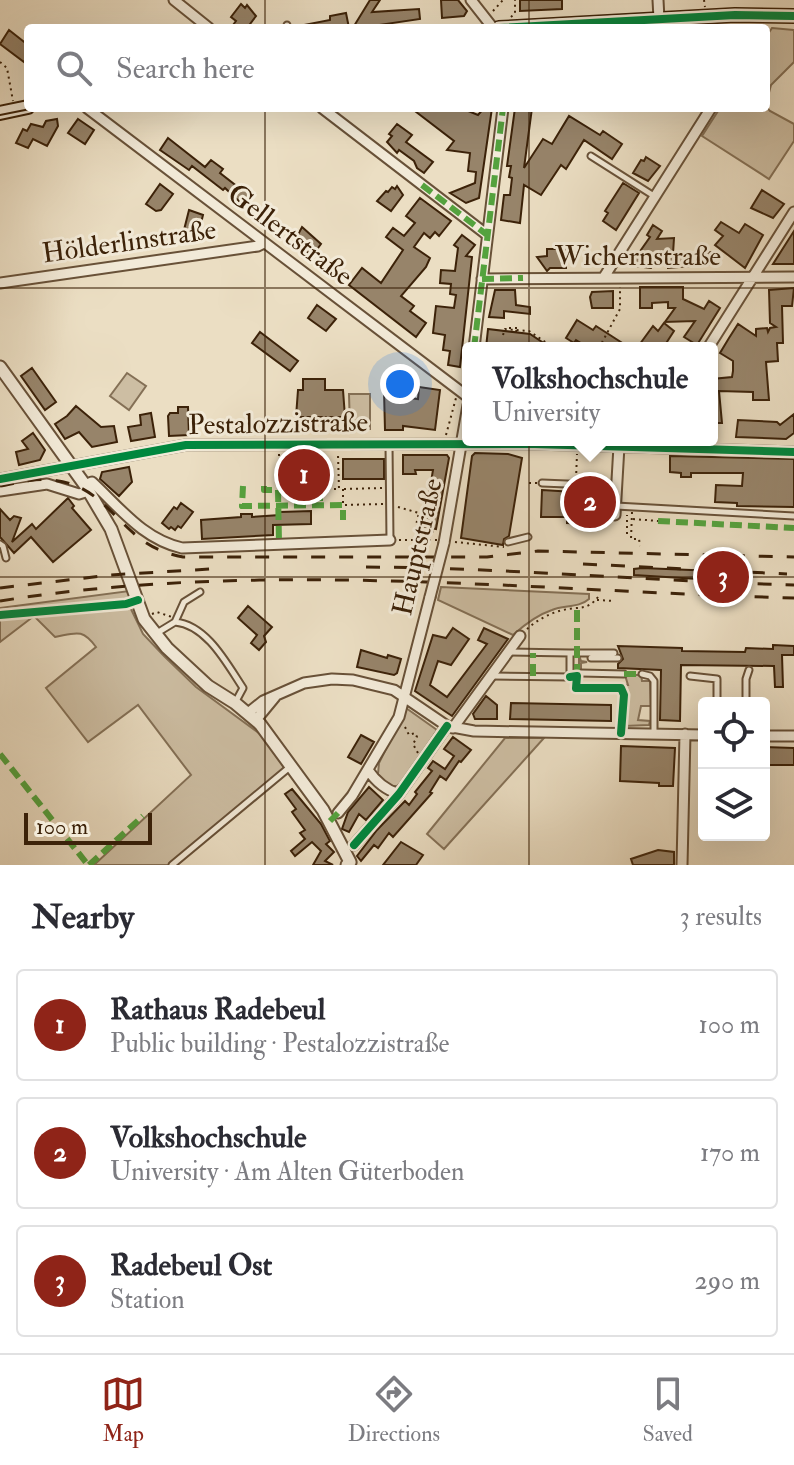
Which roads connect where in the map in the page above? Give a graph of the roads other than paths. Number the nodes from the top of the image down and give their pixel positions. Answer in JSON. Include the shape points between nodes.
{"nodes":[{"id":1,"x":174,"y":0,"type":"edge"},
{"id":2,"x":192,"y":0,"type":"edge"},
{"id":3,"x":471,"y":0,"type":"edge"},
{"id":4,"x":658,"y":0,"type":"edge"},
{"id":5,"x":186,"y":9,"type":"junction"},
{"id":6,"x":770,"y":14,"type":"junction"},
{"id":7,"x":794,"y":16,"type":"edge"},
{"id":8,"x":659,"y":19,"type":"junction"},
{"id":9,"x":204,"y":24,"type":"edge"},
{"id":10,"x":490,"y":24,"type":"edge"},
{"id":11,"x":512,"y":24,"type":"edge"},
{"id":12,"x":764,"y":24,"type":"edge"},
{"id":13,"x":22,"y":109,"type":"edge"},
{"id":14,"x":92,"y":112,"type":"edge"},
{"id":15,"x":327,"y":112,"type":"edge"},
{"id":16,"x":502,"y":112,"type":"edge"},
{"id":17,"x":708,"y":112,"type":"edge"},
{"id":18,"x":0,"y":113,"type":"edge"},
{"id":19,"x":591,"y":156,"type":"dead end"},
{"id":20,"x":655,"y":197,"type":"junction"},
{"id":21,"x":794,"y":212,"type":"edge"},
{"id":22,"x":486,"y":234,"type":"junction"},
{"id":23,"x":264,"y":243,"type":"junction"},
{"id":24,"x":604,"y":277,"type":"junction"},
{"id":25,"x":794,"y":277,"type":"edge"},
{"id":26,"x":752,"y":278,"type":"junction"},
{"id":27,"x":482,"y":279,"type":"junction"},
{"id":28,"x":0,"y":283,"type":"edge"},
{"id":29,"x":475,"y":342,"type":"edge"},
{"id":30,"x":712,"y":342,"type":"edge"},
{"id":31,"x":0,"y":367,"type":"edge"},
{"id":32,"x":462,"y":392,"type":"edge"},
{"id":33,"x":462,"y":444,"type":"edge"},
{"id":34,"x":389,"y":445,"type":"junction"},
{"id":35,"x":463,"y":446,"type":"edge"},
{"id":36,"x":619,"y":446,"type":"edge"},
{"id":37,"x":697,"y":446,"type":"edge"},
{"id":38,"x":60,"y":451,"type":"junction"},
{"id":39,"x":794,"y":452,"type":"edge"},
{"id":40,"x":71,"y":466,"type":"junction"},
{"id":41,"x":52,"y":469,"type":"junction"},
{"id":42,"x":0,"y":479,"type":"edge"},
{"id":43,"x":542,"y":483,"type":"dead end"},
{"id":44,"x":617,"y":486,"type":"junction"},
{"id":45,"x":87,"y":488,"type":"junction"},
{"id":46,"x":0,"y":491,"type":"edge"},
{"id":47,"x":616,"y":510,"type":"joint"},
{"id":48,"x":794,"y":516,"type":"edge"},
{"id":49,"x":528,"y":537,"type":"dead end"},
{"id":50,"x":390,"y":540,"type":"joint"},
{"id":51,"x":0,"y":544,"type":"edge"},
{"id":52,"x":507,"y":545,"type":"road end"},
{"id":53,"x":6,"y":558,"type":"dead end"},
{"id":54,"x":200,"y":592,"type":"dead end"},
{"id":55,"x":138,"y":600,"type":"junction"},
{"id":56,"x":175,"y":622,"type":"junction"},
{"id":57,"x":156,"y":633,"type":"junction"},
{"id":58,"x":520,"y":636,"type":"road end"},
{"id":59,"x":509,"y":652,"type":"junction"},
{"id":60,"x":570,"y":653,"type":"junction"},
{"id":61,"x":591,"y":655,"type":"junction"},
{"id":62,"x":616,"y":655,"type":"dead end"},
{"id":63,"x":749,"y":670,"type":"dead end"},
{"id":64,"x":581,"y":673,"type":"dead end"},
{"id":65,"x":591,"y":673,"type":"junction"},
{"id":66,"x":624,"y":674,"type":"dead end"},
{"id":67,"x":642,"y":674,"type":"dead end"},
{"id":68,"x":491,"y":676,"type":"junction"},
{"id":69,"x":690,"y":676,"type":"dead end"},
{"id":70,"x":717,"y":697,"type":"edge"},
{"id":71,"x":746,"y":697,"type":"edge"},
{"id":72,"x":406,"y":698,"type":"junction"},
{"id":73,"x":235,"y":703,"type":"junction"},
{"id":74,"x":252,"y":717,"type":"junction"},
{"id":75,"x":450,"y":727,"type":"junction"},
{"id":76,"x":654,"y":734,"type":"junction"},
{"id":77,"x":685,"y":734,"type":"junction"},
{"id":78,"x":698,"y":735,"type":"edge"},
{"id":79,"x":770,"y":736,"type":"edge"},
{"id":80,"x":794,"y":736,"type":"edge"},
{"id":81,"x":292,"y":765,"type":"junction"},
{"id":82,"x":368,"y":770,"type":"junction"},
{"id":83,"x":399,"y":794,"type":"junction"},
{"id":84,"x":338,"y":813,"type":"dead end"},
{"id":85,"x":354,"y":845,"type":"dead end"},
{"id":86,"x":350,"y":864,"type":"edge"},
{"id":87,"x":172,"y":865,"type":"edge"},
{"id":88,"x":682,"y":865,"type":"edge"}],
"edges":[{"from":1,"to":5,"type":"street"},
{"from":2,"to":5,"type":"street"},
{"from":3,"to":10,"type":"street"},
{"from":4,"to":8,"type":"street"},
{"from":5,"to":9,"type":"street"},
{"from":6,"to":7,"type":"main road"},
{"from":6,"to":8,"type":"main road"},
{"from":6,"to":12,"type":"street"},
{"from":8,"to":11,"type":"main road"},
{"from":13,"to":18,"type":"main road"},
{"from":14,"to":23,"type":"street","name":"Gellertstraße"},
{"from":15,"to":22,"type":"street"},
{"from":16,"to":22,"type":"street"},
{"from":17,"to":20,"type":"street"},
{"from":19,"to":20,"type":"lane"},
{"from":20,"to":24,"type":"street"},
{"from":21,"to":26,"type":"street"},
{"from":22,"to":27,"type":"street"},
{"from":23,"to":28,"type":"street","name":"Hölderlinstraße"},
{"from":23,"to":32,"type":"street","name":"Gellertstraße"},
{"from":24,"to":26,"type":"street","name":"Wichernstraße"},
{"from":24,"to":27,"type":"street","name":"Wichernstraße"},
{"from":25,"to":26,"type":"street","name":"Wichernstraße"},
{"from":26,"to":30,"type":"street"},
{"from":27,"to":29,"type":"street"},
{"from":31,"to":38,"type":"street"},
{"from":33,"to":34,"type":"street","name":"Pestalozzistraße"},
{"from":34,"to":40,"type":"street","name":"Pestalozzistraße","via":[[186,445]]},
{"from":34,"to":50,"type":"lane"},
{"from":35,"to":72,"type":"street","name":"Hauptstraße","bridge":true},
{"from":36,"to":44,"type":"street"},
{"from":37,"to":39,"type":"street","name":"Pestalozzistraße"},
{"from":38,"to":40,"type":"street"},
{"from":38,"to":41,"type":"street"},
{"from":40,"to":41,"type":"street","name":"Pestalozzistraße"},
{"from":40,"to":45,"type":"street"},
{"from":41,"to":42,"type":"street","name":"Pestalozzistraße"},
{"from":43,"to":44,"type":"lane"},
{"from":44,"to":47,"type":"street"},
{"from":45,"to":46,"type":"street","via":[[79,494],[47,484]]},
{"from":45,"to":50,"type":"street","via":[[92,482],[162,543],[182,548]]},
{"from":45,"to":55,"type":"street","via":[[111,529]]},
{"from":47,"to":48,"type":"lane"},
{"from":49,"to":52,"type":"lane"},
{"from":51,"to":53,"type":"lane"},
{"from":54,"to":56,"type":"lane","via":[[184,602]]},
{"from":55,"to":57,"type":"street"},
{"from":55,"to":57,"type":"street"},
{"from":56,"to":57,"type":"lane"},
{"from":56,"to":73,"type":"lane","via":[[193,627],[222,657],[243,688]]},
{"from":57,"to":73,"type":"street","via":[[208,686]]},
{"from":58,"to":59,"type":"street"},
{"from":59,"to":60,"type":"lane"},
{"from":59,"to":68,"type":"street"},
{"from":60,"to":61,"type":"lane"},
{"from":60,"to":68,"type":"lane","via":[[570,677]]},
{"from":61,"to":62,"type":"lane"},
{"from":61,"to":65,"type":"lane"},
{"from":63,"to":71,"type":"lane"},
{"from":64,"to":65,"type":"lane"},
{"from":65,"to":66,"type":"lane"},
{"from":67,"to":76,"type":"lane","via":[[654,681]]},
{"from":68,"to":75,"type":"street"},
{"from":69,"to":70,"type":"lane","via":[[717,679]]},
{"from":72,"to":74,"type":"street","via":[[377,683],[332,679],[304,683],[263,701]]},
{"from":72,"to":75,"type":"street"},
{"from":72,"to":82,"type":"street","name":"Hauptstraße"},
{"from":73,"to":74,"type":"street"},
{"from":74,"to":81,"type":"street"},
{"from":75,"to":76,"type":"street"},
{"from":75,"to":83,"type":"street"},
{"from":76,"to":77,"type":"street"},
{"from":77,"to":78,"type":"street"},
{"from":77,"to":88,"type":"street"},
{"from":79,"to":80,"type":"street"},
{"from":81,"to":86,"type":"street","via":[[330,821]]},
{"from":81,"to":87,"type":"lane"},
{"from":82,"to":83,"type":"street"},
{"from":82,"to":84,"type":"street","name":"Hauptstraße"},
{"from":83,"to":85,"type":"street"}]}
